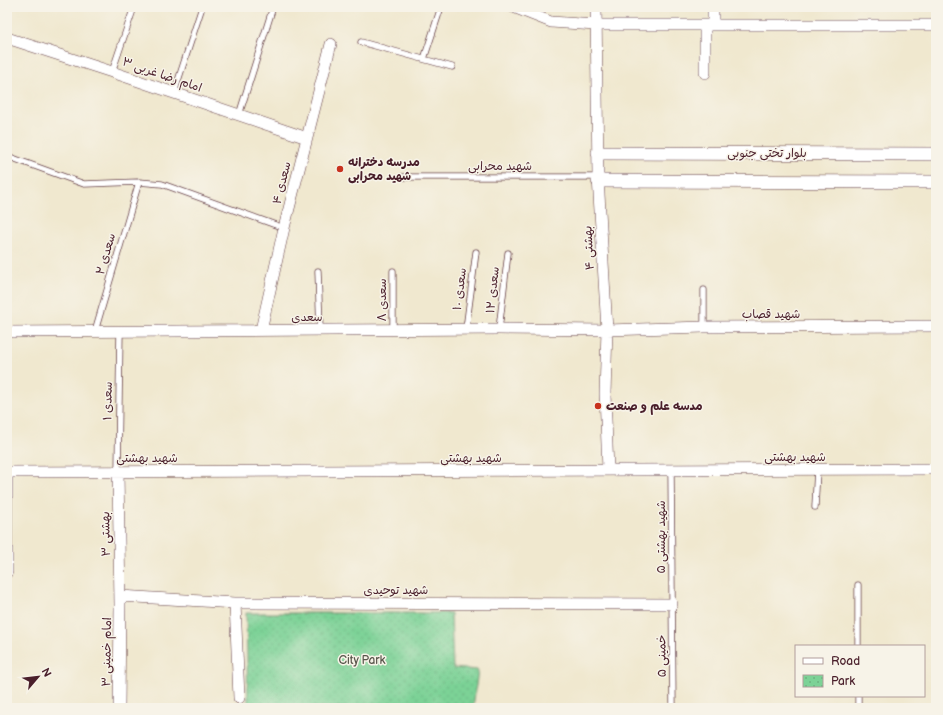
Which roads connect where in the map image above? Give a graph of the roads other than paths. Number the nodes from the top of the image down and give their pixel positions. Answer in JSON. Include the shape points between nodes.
{"nodes":[{"id":1,"x":134,"y":7,"type":"edge"},
{"id":2,"x":202,"y":7,"type":"edge"},
{"id":3,"x":273,"y":7,"type":"edge"},
{"id":4,"x":441,"y":7,"type":"edge"},
{"id":5,"x":513,"y":7,"type":"edge"},
{"id":6,"x":596,"y":7,"type":"edge"},
{"id":7,"x":713,"y":7,"type":"edge"},
{"id":8,"x":596,"y":25,"type":"junction"},
{"id":9,"x":709,"y":25,"type":"junction"},
{"id":10,"x":936,"y":25,"type":"edge"},
{"id":11,"x":7,"y":38,"type":"edge"},
{"id":12,"x":361,"y":42,"type":"dead end"},
{"id":13,"x":331,"y":44,"type":"dead end"},
{"id":14,"x":424,"y":59,"type":"junction"},
{"id":15,"x":452,"y":67,"type":"dead end"},
{"id":16,"x":112,"y":72,"type":"junction"},
{"id":17,"x":705,"y":73,"type":"dead end"},
{"id":18,"x":174,"y":93,"type":"junction"},
{"id":19,"x":238,"y":115,"type":"junction"},
{"id":20,"x":307,"y":138,"type":"junction"},
{"id":21,"x":598,"y":153,"type":"junction"},
{"id":22,"x":936,"y":154,"type":"edge"},
{"id":23,"x":7,"y":156,"type":"edge"},
{"id":24,"x":402,"y":177,"type":"dead end"},
{"id":25,"x":598,"y":179,"type":"junction"},
{"id":26,"x":139,"y":182,"type":"junction"},
{"id":27,"x":936,"y":182,"type":"edge"},
{"id":28,"x":284,"y":228,"type":"junction"},
{"id":29,"x":476,"y":252,"type":"dead end"},
{"id":30,"x":508,"y":253,"type":"dead end"},
{"id":31,"x":318,"y":271,"type":"dead end"},
{"id":32,"x":393,"y":271,"type":"dead end"},
{"id":33,"x":704,"y":290,"type":"dead end"},
{"id":34,"x":936,"y":326,"type":"edge"},
{"id":35,"x":704,"y":327,"type":"junction"},
{"id":36,"x":394,"y":329,"type":"junction"},
{"id":37,"x":466,"y":329,"type":"junction"},
{"id":38,"x":499,"y":329,"type":"junction"},
{"id":39,"x":261,"y":330,"type":"junction"},
{"id":40,"x":320,"y":330,"type":"junction"},
{"id":41,"x":607,"y":330,"type":"junction"},
{"id":42,"x":95,"y":331,"type":"junction"},
{"id":43,"x":120,"y":331,"type":"junction"},
{"id":44,"x":7,"y":332,"type":"edge"},
{"id":45,"x":936,"y":469,"type":"edge"},
{"id":46,"x":608,"y":470,"type":"junction"},
{"id":47,"x":671,"y":470,"type":"junction"},
{"id":48,"x":817,"y":470,"type":"junction"},
{"id":49,"x":118,"y":471,"type":"junction"},
{"id":50,"x":7,"y":472,"type":"edge"},
{"id":51,"x":815,"y":507,"type":"dead end"},
{"id":52,"x":7,"y":572,"type":"edge"},
{"id":53,"x":858,"y":585,"type":"dead end"},
{"id":54,"x":120,"y":596,"type":"junction"},
{"id":55,"x":235,"y":603,"type":"junction"},
{"id":56,"x":672,"y":604,"type":"junction"},
{"id":57,"x":858,"y":645,"type":"edge"},
{"id":58,"x":858,"y":697,"type":"edge"},
{"id":59,"x":239,"y":698,"type":"dead end"},
{"id":60,"x":119,"y":708,"type":"edge"},
{"id":61,"x":673,"y":708,"type":"edge"},
{"id":62,"x":858,"y":708,"type":"edge"}],
"edges":[{"from":1,"to":16,"type":"lane"},
{"from":2,"to":18,"type":"lane"},
{"from":3,"to":19,"type":"lane"},
{"from":4,"to":14,"type":"lane"},
{"from":5,"to":8,"type":"street","via":[[551,22]]},
{"from":6,"to":8,"type":"street","name":"بهشتی ۴"},
{"from":7,"to":9,"type":"street"},
{"from":8,"to":9,"type":"street"},
{"from":8,"to":21,"type":"street","name":"بهشتی ۴"},
{"from":9,"to":10,"type":"street"},
{"from":9,"to":17,"type":"street"},
{"from":11,"to":16,"type":"street","name":"امام رضا غربی ۳"},
{"from":12,"to":14,"type":"lane"},
{"from":13,"to":20,"type":"street","name":"سعدی ۴"},
{"from":14,"to":15,"type":"lane"},
{"from":16,"to":18,"type":"street","name":"امام رضا غربی ۳"},
{"from":18,"to":19,"type":"street","name":"امام رضا غربی ۳"},
{"from":19,"to":20,"type":"street","name":"امام رضا غربی ۳"},
{"from":20,"to":28,"type":"street","name":"سعدی ۴"},
{"from":21,"to":22,"type":"street","name":"بلوار تختی جنوبی"},
{"from":21,"to":25,"type":"street","name":"بهشتی ۴"},
{"from":23,"to":26,"type":"lane","via":[[84,184]]},
{"from":24,"to":25,"type":"lane","name":"شهید محرابی"},
{"from":25,"to":27,"type":"street"},
{"from":25,"to":41,"type":"street","name":"بهشتی ۴"},
{"from":26,"to":28,"type":"lane","via":[[162,184]]},
{"from":26,"to":42,"type":"lane","name":"سعدی ۲"},
{"from":28,"to":39,"type":"street","name":"سعدی ۴"},
{"from":29,"to":37,"type":"lane","name":"سعدی ۱۰"},
{"from":30,"to":38,"type":"lane","name":"سعدی ۱۲"},
{"from":31,"to":40,"type":"lane"},
{"from":32,"to":36,"type":"lane","name":"سعدی ۸"},
{"from":33,"to":35,"type":"lane"},
{"from":34,"to":35,"type":"street","name":"شهید قصاب"},
{"from":35,"to":41,"type":"street","name":"شهید قصاب"},
{"from":36,"to":37,"type":"street","name":"سعدی"},
{"from":36,"to":40,"type":"street","name":"سعدی"},
{"from":37,"to":38,"type":"street","name":"سعدی"},
{"from":38,"to":41,"type":"street","name":"سعدی"},
{"from":39,"to":40,"type":"street","name":"سعدی"},
{"from":39,"to":43,"type":"street","name":"سعدی"},
{"from":41,"to":46,"type":"street","name":"بهشتی ۴","via":[[605,394]]},
{"from":42,"to":43,"type":"street","name":"سعدی"},
{"from":42,"to":44,"type":"street","name":"سعدی"},
{"from":43,"to":49,"type":"lane","name":"سعدی ۱"},
{"from":45,"to":48,"type":"street","name":"شهید بهشتی"},
{"from":46,"to":47,"type":"street","name":"شهید بهشتی"},
{"from":46,"to":49,"type":"street","name":"شهید بهشتی"},
{"from":47,"to":48,"type":"street","name":"شهید بهشتی"},
{"from":47,"to":56,"type":"lane","name":"شهید بهشتی ۵"},
{"from":48,"to":51,"type":"lane"},
{"from":49,"to":50,"type":"street","name":"شهید بهشتی"},
{"from":49,"to":54,"type":"street","name":"بهشتی ۳"},
{"from":50,"to":52,"type":"street"},
{"from":53,"to":57,"type":"lane"},
{"from":54,"to":55,"type":"street","name":"شهید توحیدی"},
{"from":54,"to":60,"type":"street","name":"امام خمینی ۳"},
{"from":55,"to":56,"type":"street","name":"شهید توحیدی"},
{"from":55,"to":59,"type":"street"},
{"from":56,"to":61,"type":"lane","name":"خمینی ۵"},
{"from":58,"to":62,"type":"lane"}]}
